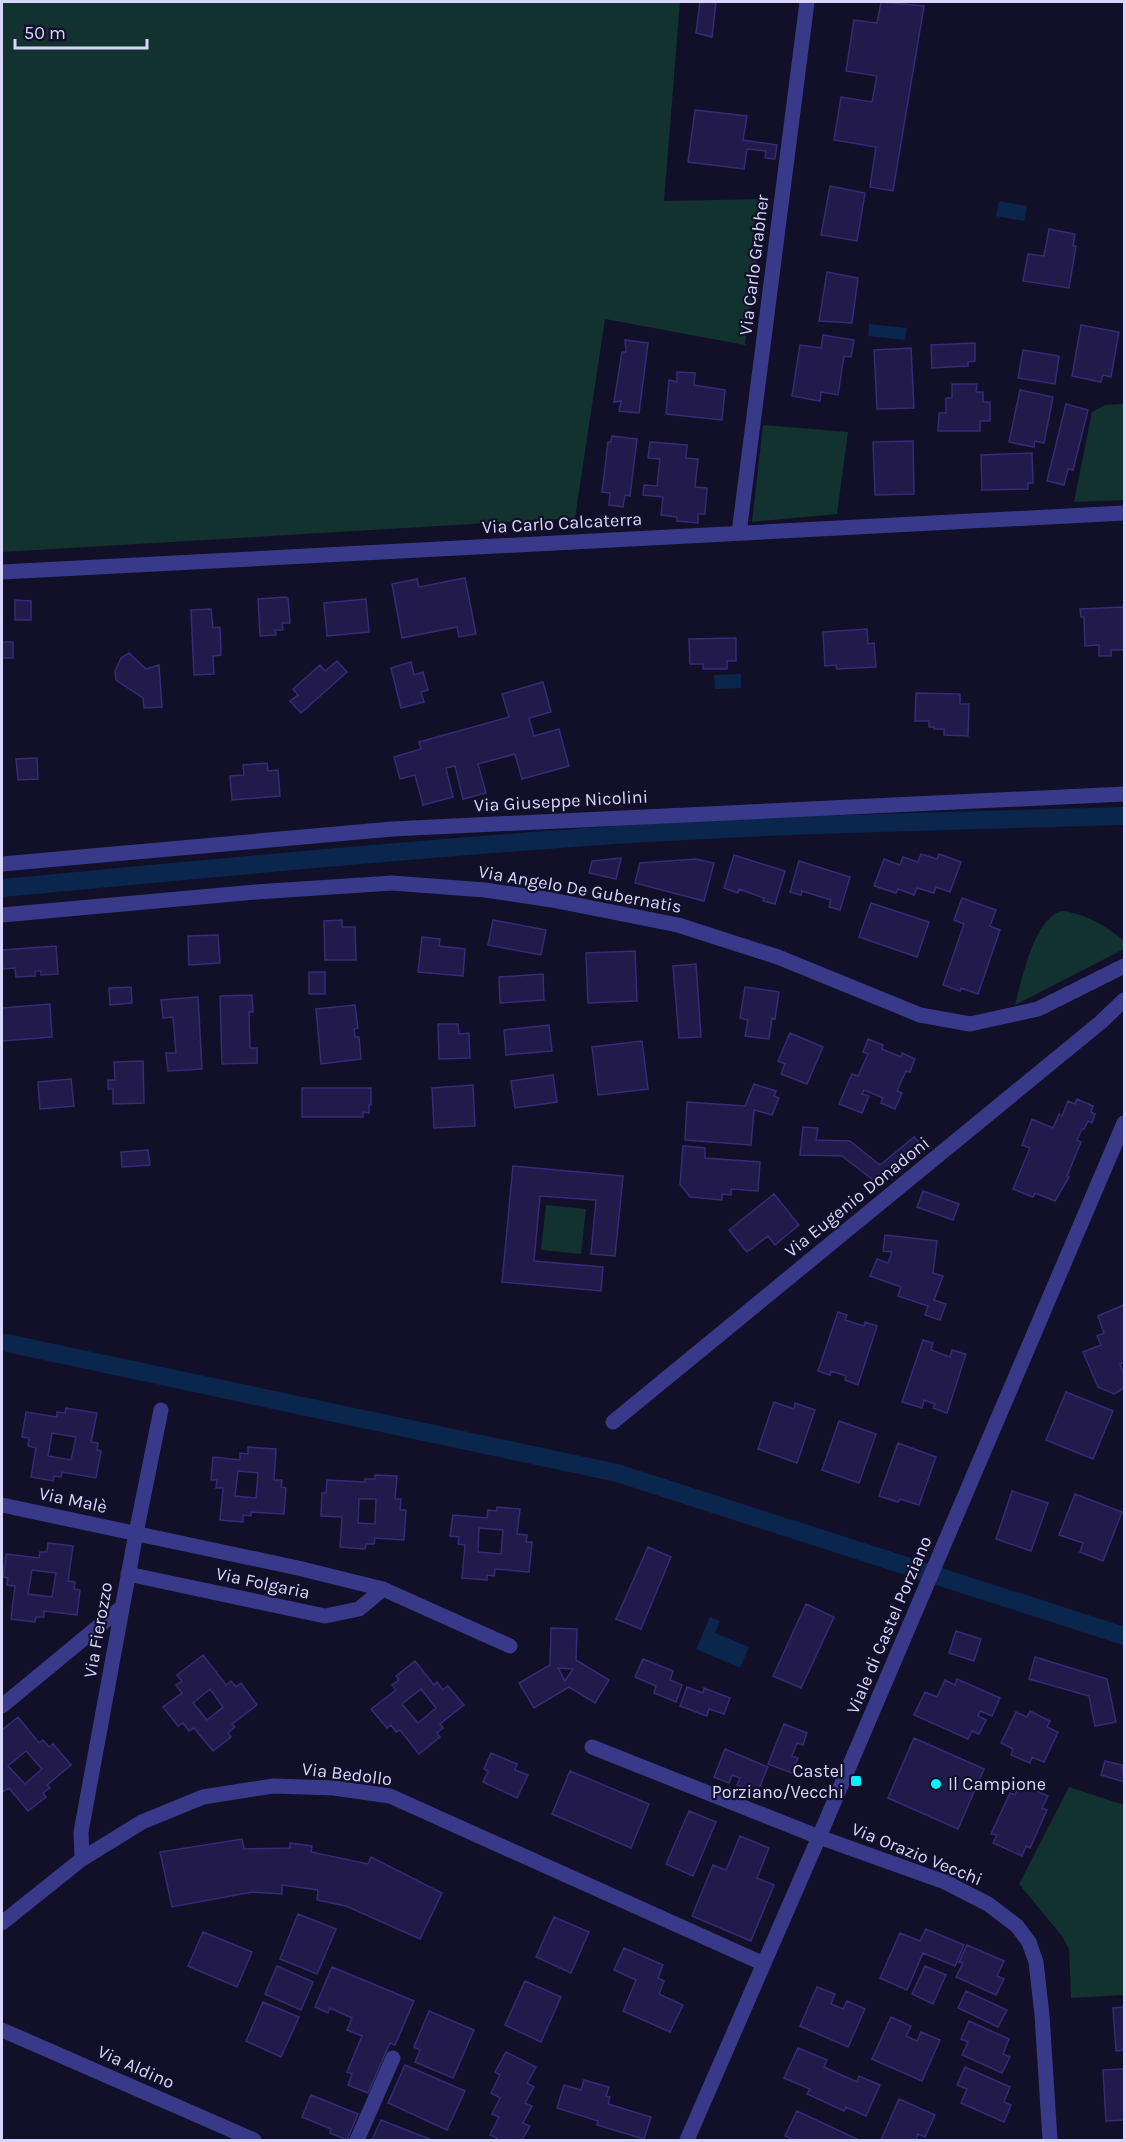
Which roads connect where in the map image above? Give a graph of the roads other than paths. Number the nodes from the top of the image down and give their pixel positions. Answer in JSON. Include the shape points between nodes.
{"nodes":[{"id":1,"x":807,"y":2,"type":"edge"},
{"id":2,"x":1125,"y":513,"type":"edge"},
{"id":3,"x":739,"y":533,"type":"junction"},
{"id":4,"x":2,"y":573,"type":"edge"},
{"id":5,"x":1125,"y":794,"type":"edge"},
{"id":6,"x":2,"y":864,"type":"edge"},
{"id":7,"x":2,"y":915,"type":"edge"},
{"id":8,"x":1125,"y":966,"type":"edge"},
{"id":9,"x":1125,"y":1000,"type":"edge"},
{"id":10,"x":1124,"y":1127,"type":"edge"},
{"id":11,"x":161,"y":1410,"type":"dead end"},
{"id":12,"x":613,"y":1422,"type":"dead end"},
{"id":13,"x":2,"y":1505,"type":"edge"},
{"id":14,"x":136,"y":1533,"type":"junction"},
{"id":15,"x":128,"y":1575,"type":"junction"},
{"id":16,"x":383,"y":1589,"type":"junction"},
{"id":17,"x":122,"y":1607,"type":"junction"},
{"id":18,"x":510,"y":1646,"type":"dead end"},
{"id":19,"x":2,"y":1706,"type":"edge"},
{"id":20,"x":592,"y":1747,"type":"dead end"},
{"id":21,"x":819,"y":1837,"type":"junction"},
{"id":22,"x":82,"y":1858,"type":"junction"},
{"id":23,"x":2,"y":1923,"type":"edge"},
{"id":24,"x":764,"y":1964,"type":"junction"},
{"id":25,"x":2,"y":2030,"type":"edge"},
{"id":26,"x":393,"y":2058,"type":"dead end"},
{"id":27,"x":254,"y":2140,"type":"edge"},
{"id":28,"x":357,"y":2140,"type":"edge"},
{"id":29,"x":687,"y":2140,"type":"edge"},
{"id":30,"x":1050,"y":2140,"type":"edge"}],
"edges":[{"from":1,"to":3,"type":"street","name":"Via Carlo Grabher"},
{"from":2,"to":3,"type":"street","name":"Via Carlo Calcaterra"},
{"from":3,"to":4,"type":"street","name":"Via Carlo Calcaterra"},
{"from":5,"to":6,"type":"street","name":"Via Giuseppe Nicolini","via":[[392,829]]},
{"from":7,"to":8,"type":"street","name":"Via Angelo De Gubernatis","via":[[392,883],[485,890],[678,924],[778,957],[920,1015],[970,1024],[1038,1008]]},
{"from":9,"to":12,"type":"street","name":"Via Eugenio Donadoni"},
{"from":10,"to":21,"type":"street","name":"Viale di Castel Porziano"},
{"from":11,"to":14,"type":"street","name":"Via Fierozzo"},
{"from":13,"to":14,"type":"street","name":"Via Malè"},
{"from":14,"to":15,"type":"street","name":"Via Fierozzo"},
{"from":14,"to":16,"type":"street","name":"Via Folgaria"},
{"from":15,"to":16,"type":"street","name":"Via Folgaria","via":[[325,1616],[359,1609]]},
{"from":15,"to":17,"type":"street","name":"Via Fierozzo"},
{"from":16,"to":18,"type":"street","name":"Via Folgaria"},
{"from":17,"to":19,"type":"street"},
{"from":17,"to":22,"type":"street","name":"Via Fierozzo","via":[[81,1832]]},
{"from":20,"to":21,"type":"street","name":"Via Orazio Vecchi"},
{"from":21,"to":24,"type":"street","name":"Viale di Castel Porziano"},
{"from":21,"to":30,"type":"street","name":"Via Orazio Vecchi","via":[[960,1889],[998,1911],[1025,1935],[1035,1956]]},
{"from":22,"to":23,"type":"street","name":"Via Bedollo"},
{"from":22,"to":24,"type":"street","name":"Via Bedollo","via":[[142,1822],[203,1797],[273,1786],[334,1788],[390,1796]]},
{"from":24,"to":29,"type":"street","name":"Viale di Castel Porziano"},
{"from":25,"to":27,"type":"street","name":"Via Aldino"},
{"from":26,"to":28,"type":"street"}]}
